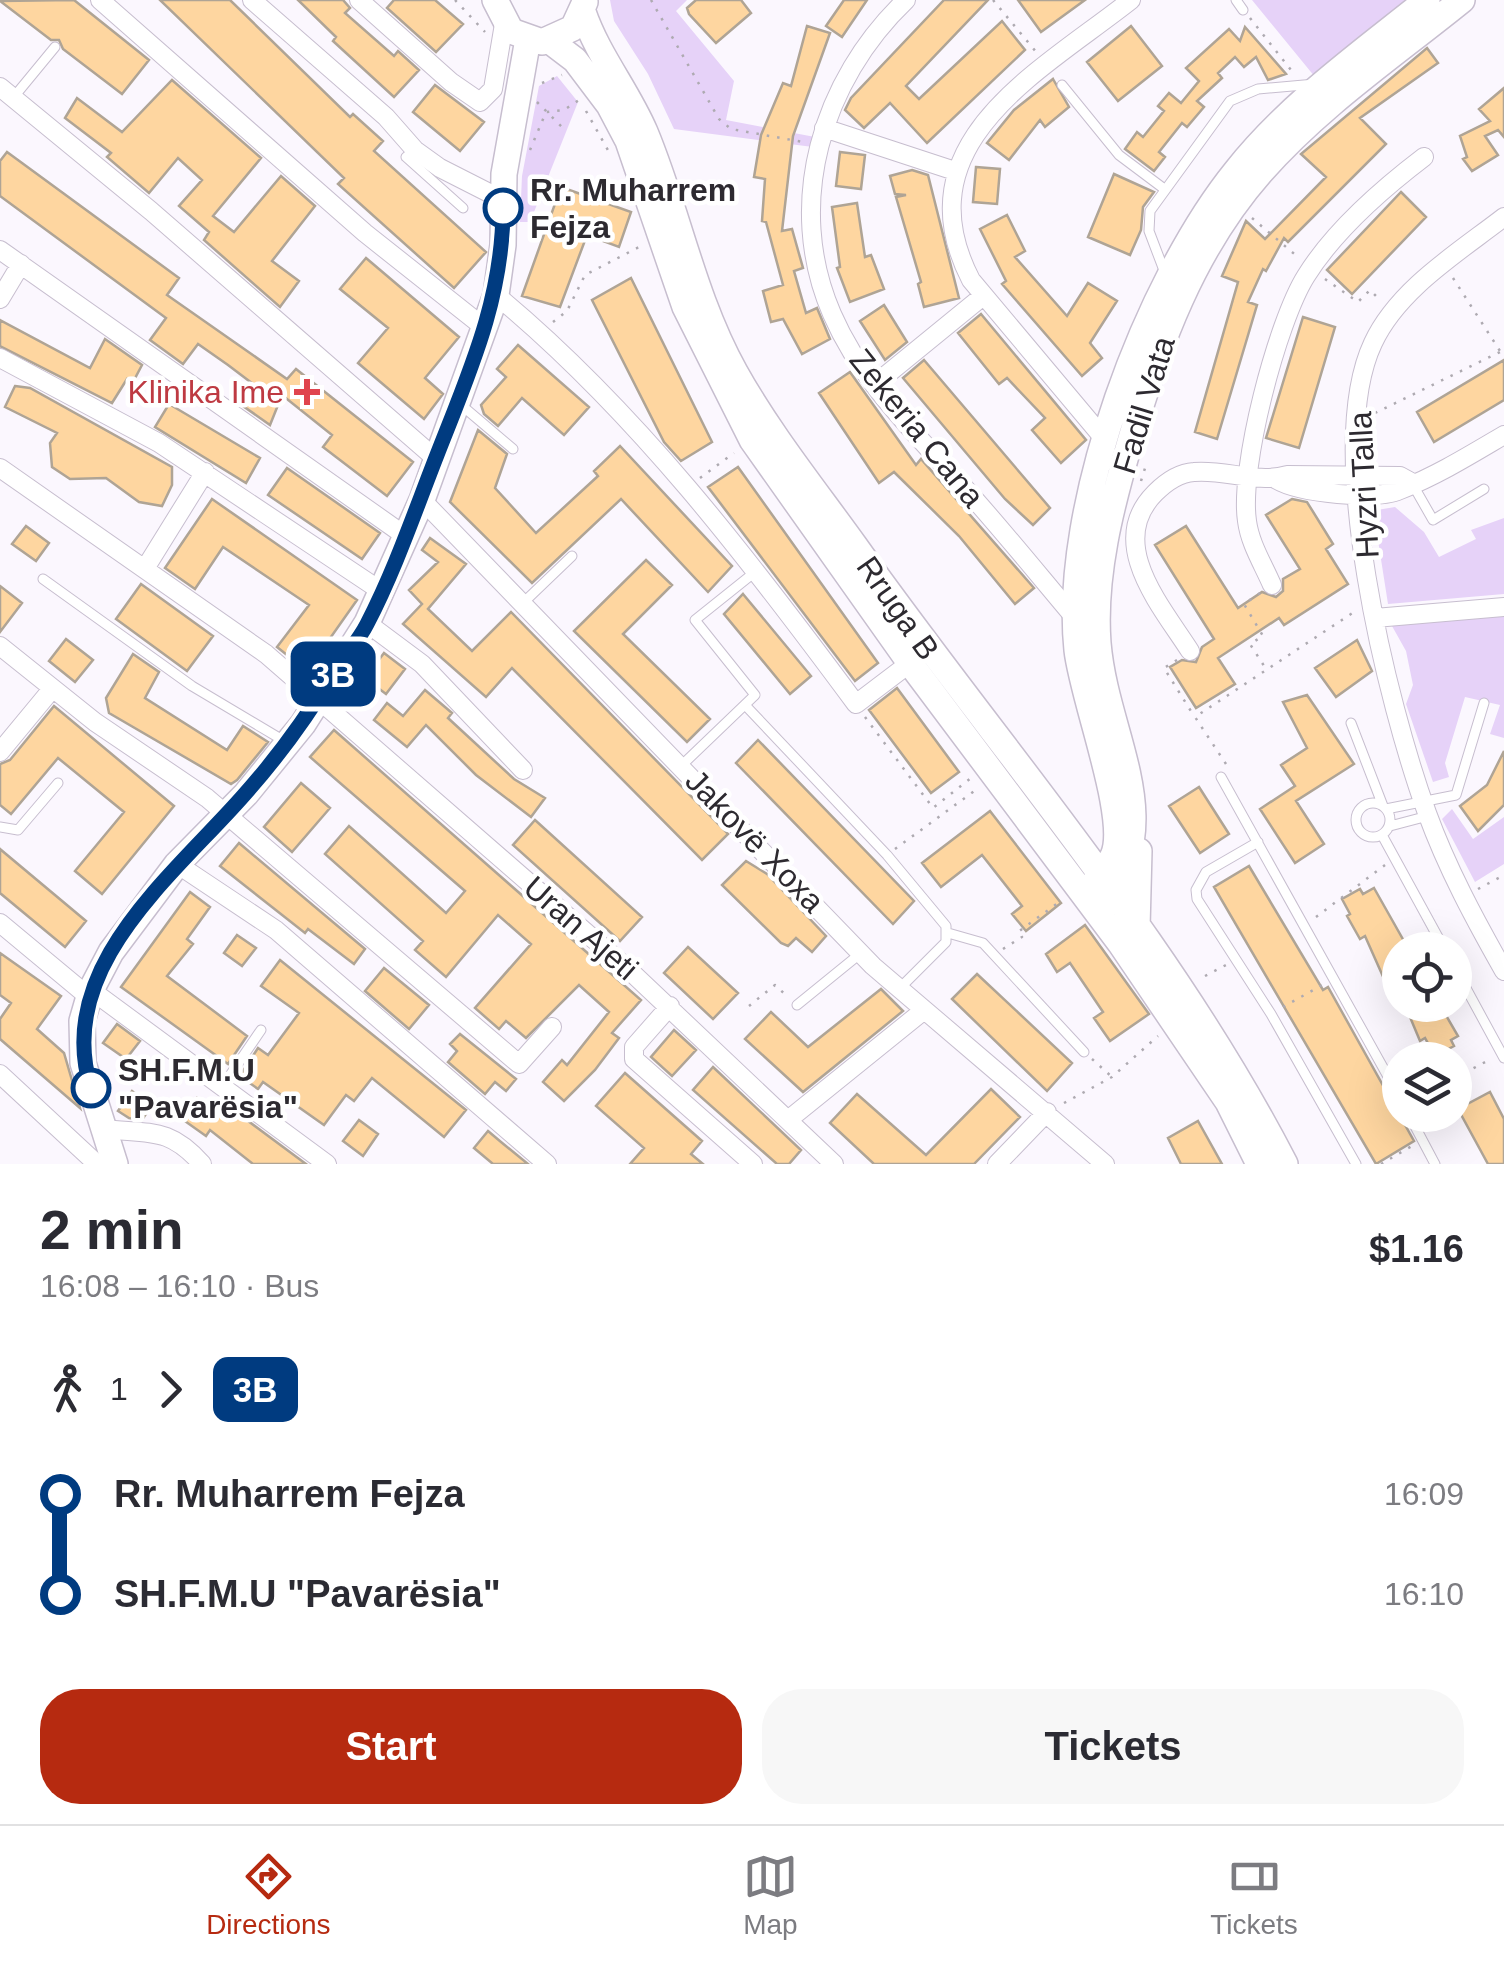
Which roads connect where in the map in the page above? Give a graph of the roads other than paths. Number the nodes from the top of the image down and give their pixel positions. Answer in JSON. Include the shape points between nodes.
{"nodes":[{"id":1,"x":100,"y":0,"type":"edge"},
{"id":2,"x":252,"y":0,"type":"edge"},
{"id":3,"x":359,"y":0,"type":"edge"},
{"id":4,"x":906,"y":0,"type":"edge"},
{"id":5,"x":1131,"y":0,"type":"edge"},
{"id":6,"x":1236,"y":0,"type":"edge"},
{"id":7,"x":1427,"y":0,"type":"edge"},
{"id":8,"x":1462,"y":0,"type":"edge"},
{"id":9,"x":584,"y":6,"type":"edge"},
{"id":10,"x":1243,"y":10,"type":"road end"},
{"id":11,"x":500,"y":12,"type":"edge"},
{"id":12,"x":539,"y":40,"type":"junction"},
{"id":13,"x":55,"y":47,"type":"dead end"},
{"id":14,"x":1311,"y":82,"type":"junction"},
{"id":15,"x":1062,"y":85,"type":"dead end"},
{"id":16,"x":7,"y":92,"type":"edge"},
{"id":17,"x":822,"y":137,"type":"junction"},
{"id":18,"x":416,"y":150,"type":"junction"},
{"id":19,"x":1424,"y":156,"type":"dead end"},
{"id":20,"x":955,"y":171,"type":"junction"},
{"id":21,"x":1162,"y":188,"type":"junction"},
{"id":22,"x":503,"y":200,"type":"junction"},
{"id":23,"x":463,"y":208,"type":"dead end"},
{"id":24,"x":1504,"y":217,"type":"edge"},
{"id":25,"x":0,"y":250,"type":"edge"},
{"id":26,"x":21,"y":264,"type":"junction"},
{"id":27,"x":1167,"y":278,"type":"junction"},
{"id":28,"x":496,"y":295,"type":"junction"},
{"id":29,"x":983,"y":296,"type":"junction"},
{"id":30,"x":0,"y":299,"type":"edge"},
{"id":31,"x":486,"y":329,"type":"junction"},
{"id":32,"x":0,"y":358,"type":"edge"},
{"id":33,"x":874,"y":385,"type":"junction"},
{"id":34,"x":458,"y":403,"type":"junction"},
{"id":35,"x":1504,"y":435,"type":"edge"},
{"id":36,"x":1106,"y":441,"type":"junction"},
{"id":37,"x":513,"y":450,"type":"dead end"},
{"id":38,"x":435,"y":458,"type":"junction"},
{"id":39,"x":0,"y":468,"type":"edge"},
{"id":40,"x":205,"y":472,"type":"junction"},
{"id":41,"x":1246,"y":476,"type":"junction"},
{"id":42,"x":1412,"y":482,"type":"junction"},
{"id":43,"x":1358,"y":486,"type":"junction"},
{"id":44,"x":1484,"y":489,"type":"dead end"},
{"id":45,"x":422,"y":500,"type":"junction"},
{"id":46,"x":404,"y":535,"type":"junction"},
{"id":47,"x":572,"y":556,"type":"dead end"},
{"id":48,"x":146,"y":568,"type":"junction"},
{"id":49,"x":758,"y":570,"type":"junction"},
{"id":50,"x":43,"y":579,"type":"dead end"},
{"id":51,"x":1272,"y":585,"type":"road end"},
{"id":52,"x":381,"y":591,"type":"junction"},
{"id":53,"x":523,"y":603,"type":"junction"},
{"id":54,"x":1504,"y":607,"type":"edge"},
{"id":55,"x":1374,"y":609,"type":"junction"},
{"id":56,"x":1075,"y":618,"type":"junction"},
{"id":57,"x":368,"y":624,"type":"junction"},
{"id":58,"x":0,"y":646,"type":"edge"},
{"id":59,"x":1190,"y":651,"type":"road end"},
{"id":60,"x":910,"y":663,"type":"junction"},
{"id":61,"x":52,"y":689,"type":"junction"},
{"id":62,"x":319,"y":701,"type":"junction"},
{"id":63,"x":1484,"y":703,"type":"dead end"},
{"id":64,"x":745,"y":704,"type":"junction"},
{"id":65,"x":1351,"y":722,"type":"dead end"},
{"id":66,"x":287,"y":742,"type":"junction"},
{"id":67,"x":0,"y":752,"type":"edge"},
{"id":68,"x":681,"y":766,"type":"junction"},
{"id":69,"x":522,"y":770,"type":"dead end"},
{"id":70,"x":1221,"y":776,"type":"road end"},
{"id":71,"x":58,"y":783,"type":"dead end"},
{"id":72,"x":1125,"y":808,"type":"junction"},
{"id":73,"x":1385,"y":808,"type":"junction"},
{"id":74,"x":1426,"y":810,"type":"junction"},
{"id":75,"x":226,"y":815,"type":"junction"},
{"id":76,"x":1390,"y":826,"type":"junction"},
{"id":77,"x":0,"y":827,"type":"edge"},
{"id":78,"x":1382,"y":835,"type":"junction"},
{"id":79,"x":1076,"y":842,"type":"junction"},
{"id":80,"x":1258,"y":842,"type":"junction"},
{"id":81,"x":177,"y":864,"type":"junction"},
{"id":82,"x":1095,"y":893,"type":"junction"},
{"id":83,"x":0,"y":923,"type":"edge"},
{"id":84,"x":1136,"y":928,"type":"junction"},
{"id":85,"x":1435,"y":932,"type":"edge"},
{"id":86,"x":948,"y":933,"type":"junction"},
{"id":87,"x":861,"y":953,"type":"junction"},
{"id":88,"x":1504,"y":970,"type":"edge"},
{"id":89,"x":898,"y":990,"type":"junction"},
{"id":90,"x":90,"y":994,"type":"junction"},
{"id":91,"x":1472,"y":999,"type":"edge"},
{"id":92,"x":797,"y":1005,"type":"road end"},
{"id":93,"x":670,"y":1006,"type":"junction"},
{"id":94,"x":922,"y":1011,"type":"junction"},
{"id":95,"x":552,"y":1026,"type":"dead end"},
{"id":96,"x":260,"y":1030,"type":"dead end"},
{"id":97,"x":1084,"y":1052,"type":"road end"},
{"id":98,"x":1503,"y":1055,"type":"edge"},
{"id":99,"x":1382,"y":1065,"type":"edge"},
{"id":100,"x":0,"y":1074,"type":"edge"},
{"id":101,"x":224,"y":1084,"type":"junction"},
{"id":102,"x":1046,"y":1112,"type":"junction"},
{"id":103,"x":788,"y":1120,"type":"junction"},
{"id":104,"x":104,"y":1130,"type":"junction"},
{"id":105,"x":1418,"y":1132,"type":"edge"},
{"id":106,"x":833,"y":1163,"type":"edge"},
{"id":107,"x":97,"y":1164,"type":"edge"},
{"id":108,"x":115,"y":1164,"type":"edge"},
{"id":109,"x":202,"y":1164,"type":"edge"},
{"id":110,"x":327,"y":1164,"type":"edge"},
{"id":111,"x":547,"y":1164,"type":"edge"},
{"id":112,"x":753,"y":1164,"type":"edge"},
{"id":113,"x":997,"y":1164,"type":"edge"},
{"id":114,"x":1104,"y":1164,"type":"edge"},
{"id":115,"x":1259,"y":1164,"type":"edge"},
{"id":116,"x":1286,"y":1164,"type":"edge"},
{"id":117,"x":1356,"y":1164,"type":"edge"},
{"id":118,"x":1435,"y":1164,"type":"edge"}],
"edges":[{"from":1,"to":31,"type":"street"},
{"from":2,"to":18,"type":"street"},
{"from":3,"to":11,"type":"street","via":[[480,102],[493,88]]},
{"from":4,"to":17,"type":"street","name":"Zekeria Cana","via":[[850,67]]},
{"from":5,"to":20,"type":"street","via":[[987,117]]},
{"from":6,"to":10,"type":"lane"},
{"from":7,"to":14,"type":"main road","name":"Fadil Vata"},
{"from":8,"to":72,"type":"main road","name":"Fadil Vata","via":[[1329,106],[1260,173],[1198,264],[1158,348],[1110,520],[1098,617]]},
{"from":9,"to":12,"type":"main road","via":[[571,30]]},
{"from":9,"to":79,"type":"main road","name":"Rruga B","via":[[595,48],[644,128],[735,372],[951,682]]},
{"from":11,"to":12,"type":"main road","name":"Rruga B"},
{"from":12,"to":22,"type":"main road"},
{"from":12,"to":60,"type":"main road","name":"Rruga B","via":[[574,60],[609,105],[628,141],[685,307],[752,440]]},
{"from":13,"to":16,"type":"lane"},
{"from":14,"to":21,"type":"lane","via":[[1236,97]]},
{"from":14,"to":27,"type":"main road","name":"Fadil Vata","via":[[1236,171]]},
{"from":15,"to":21,"type":"lane","via":[[1119,155]]},
{"from":16,"to":38,"type":"street"},
{"from":17,"to":20,"type":"street"},
{"from":17,"to":33,"type":"street","name":"Zekeria Cana","via":[[811,203],[824,293]]},
{"from":18,"to":22,"type":"street"},
{"from":18,"to":23,"type":"lane","via":[[406,157]]},
{"from":19,"to":41,"type":"street","via":[[1304,279]]},
{"from":20,"to":29,"type":"street","via":[[951,210],[957,248]]},
{"from":21,"to":27,"type":"lane","via":[[1148,221]]},
{"from":22,"to":28,"type":"main road"},
{"from":24,"to":43,"type":"street","name":"Hyzri Talla","via":[[1424,280],[1377,334],[1360,396]]},
{"from":25,"to":26,"type":"street"},
{"from":26,"to":30,"type":"street"},
{"from":26,"to":46,"type":"street"},
{"from":27,"to":36,"type":"main road","name":"Fadil Vata"},
{"from":28,"to":31,"type":"main road"},
{"from":28,"to":49,"type":"street","via":[[606,398]]},
{"from":29,"to":33,"type":"street"},
{"from":29,"to":36,"type":"street"},
{"from":31,"to":34,"type":"main road"},
{"from":32,"to":40,"type":"street"},
{"from":33,"to":56,"type":"street","name":"Zekeria Cana"},
{"from":34,"to":37,"type":"lane"},
{"from":34,"to":38,"type":"main road"},
{"from":35,"to":42,"type":"street"},
{"from":36,"to":56,"type":"main road","name":"Fadil Vata","via":[[1085,530]]},
{"from":38,"to":45,"type":"main road"},
{"from":39,"to":48,"type":"street","name":"Uran Ajeti"},
{"from":40,"to":48,"type":"street"},
{"from":40,"to":52,"type":"street"},
{"from":41,"to":43,"type":"street"},
{"from":41,"to":51,"type":"street","via":[[1250,534]]},
{"from":41,"to":59,"type":"street","via":[[1178,475],[1139,515],[1135,540],[1142,576]]},
{"from":42,"to":43,"type":"street","via":[[1400,476]]},
{"from":42,"to":44,"type":"lane","via":[[1434,520]]},
{"from":43,"to":55,"type":"street","name":"Hyzri Talla"},
{"from":45,"to":46,"type":"main road"},
{"from":45,"to":53,"type":"street","name":"Jakovë Xoxa"},
{"from":46,"to":52,"type":"main road"},
{"from":47,"to":53,"type":"lane"},
{"from":48,"to":62,"type":"street","name":"Uran Ajeti"},
{"from":49,"to":60,"type":"street","via":[[856,704]]},
{"from":49,"to":64,"type":"lane","via":[[695,620],[755,695]]},
{"from":50,"to":66,"type":"lane","via":[[192,686]]},
{"from":52,"to":57,"type":"main road"},
{"from":53,"to":68,"type":"street","name":"Jakovë Xoxa"},
{"from":54,"to":55,"type":"street"},
{"from":55,"to":74,"type":"street","name":"Hyzri Talla"},
{"from":56,"to":72,"type":"main road","name":"Fadil Vata","via":[[1088,714]]},
{"from":57,"to":62,"type":"main road"},
{"from":57,"to":69,"type":"street","via":[[422,664]]},
{"from":58,"to":61,"type":"street"},
{"from":60,"to":82,"type":"main road","name":"Rruga B"},
{"from":61,"to":67,"type":"street"},
{"from":61,"to":75,"type":"street"},
{"from":62,"to":66,"type":"main road"},
{"from":62,"to":93,"type":"street","name":"Uran Ajeti"},
{"from":63,"to":74,"type":"lane","via":[[1456,795]]},
{"from":64,"to":68,"type":"lane"},
{"from":64,"to":86,"type":"lane","via":[[886,855]]},
{"from":65,"to":73,"type":"lane"},
{"from":66,"to":75,"type":"main road"},
{"from":68,"to":87,"type":"street","name":"Jakovë Xoxa"},
{"from":70,"to":80,"type":"lane"},
{"from":71,"to":77,"type":"lane","via":[[18,830]]},
{"from":72,"to":79,"type":"main road","via":[[1106,836]]},
{"from":72,"to":82,"type":"main road","name":"Fadil Vata","via":[[1132,850]]},
{"from":72,"to":84,"type":"main road","via":[[1140,832]]},
{"from":73,"to":74,"type":"lane"},
{"from":73,"to":76,"type":"lane"},
{"from":73,"to":78,"type":"lane","via":[[1366,804],[1356,817],[1361,833]]},
{"from":74,"to":76,"type":"lane"},
{"from":74,"to":88,"type":"street","name":"Hyzri Talla"},
{"from":75,"to":81,"type":"main road"},
{"from":75,"to":95,"type":"street","via":[[518,1064]]},
{"from":76,"to":78,"type":"lane"},
{"from":78,"to":85,"type":"lane"},
{"from":79,"to":82,"type":"main road","name":"Rruga B"},
{"from":80,"to":99,"type":"lane"},
{"from":80,"to":117,"type":"lane","via":[[1206,872],[1196,890]]},
{"from":81,"to":90,"type":"main road","via":[[110,952]]},
{"from":81,"to":111,"type":"street","via":[[276,930]]},
{"from":82,"to":84,"type":"main road","name":"Rruga B"},
{"from":82,"to":115,"type":"main road","name":"Rruga B","via":[[1228,1102]]},
{"from":83,"to":90,"type":"street"},
{"from":84,"to":116,"type":"main road","name":"Rruga B","via":[[1222,1046]]},
{"from":86,"to":89,"type":"lane"},
{"from":86,"to":97,"type":"lane","via":[[983,943]]},
{"from":87,"to":89,"type":"street","name":"Jakovë Xoxa"},
{"from":87,"to":92,"type":"lane"},
{"from":89,"to":94,"type":"street","name":"Jakovë Xoxa"},
{"from":90,"to":101,"type":"street"},
{"from":90,"to":104,"type":"main road","via":[[80,1039]]},
{"from":91,"to":98,"type":"lane"},
{"from":93,"to":103,"type":"street","name":"Uran Ajeti"},
{"from":93,"to":112,"type":"street","via":[[634,1047],[634,1059]]},
{"from":94,"to":102,"type":"street","name":"Jakovë Xoxa"},
{"from":94,"to":103,"type":"street"},
{"from":96,"to":101,"type":"lane"},
{"from":100,"to":107,"type":"street"},
{"from":101,"to":110,"type":"street"},
{"from":102,"to":113,"type":"street"},
{"from":102,"to":114,"type":"street","name":"Jakovë Xoxa"},
{"from":103,"to":106,"type":"street","name":"Uran Ajeti"},
{"from":104,"to":108,"type":"main road"},
{"from":104,"to":109,"type":"street","via":[[168,1135]]},
{"from":105,"to":118,"type":"lane"}]}
